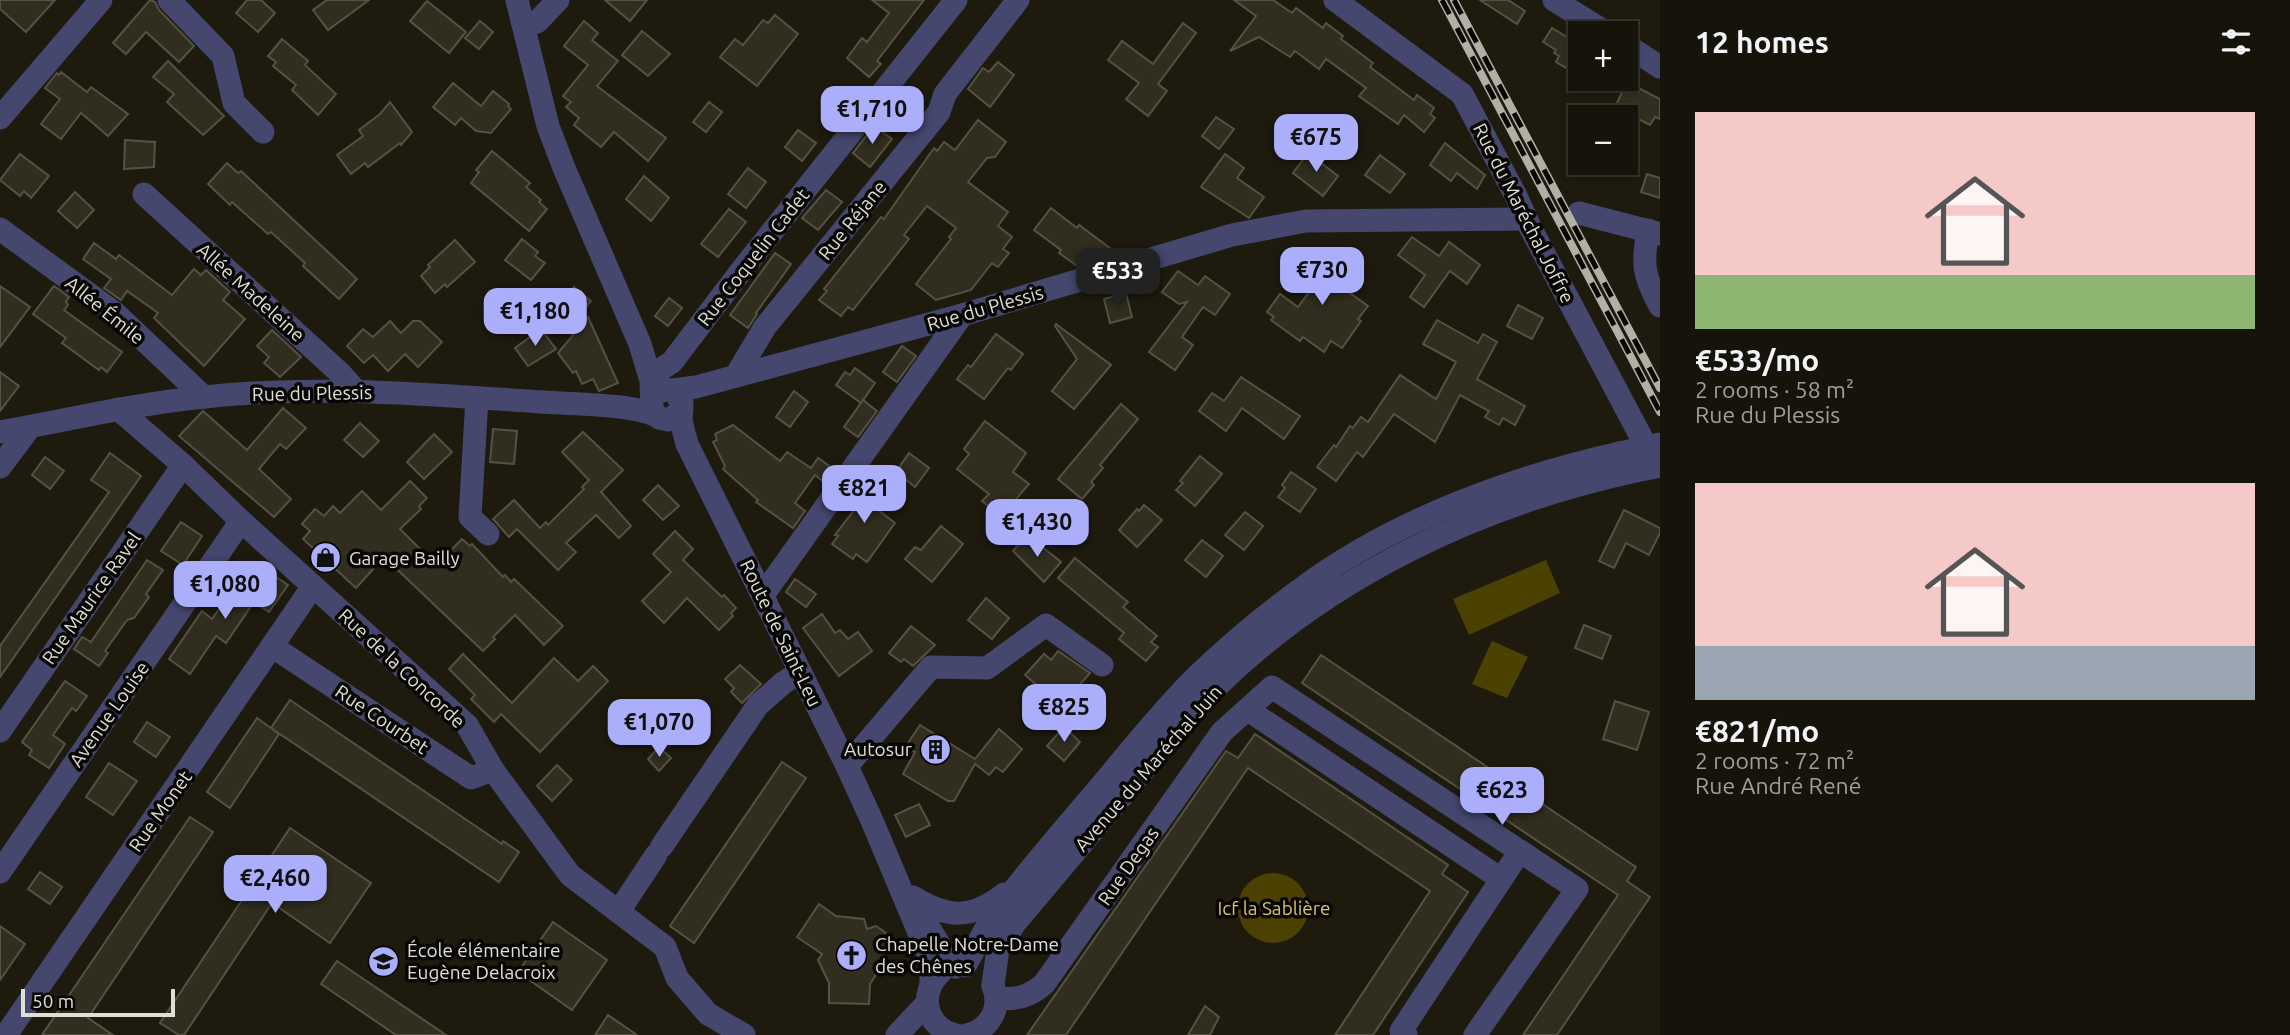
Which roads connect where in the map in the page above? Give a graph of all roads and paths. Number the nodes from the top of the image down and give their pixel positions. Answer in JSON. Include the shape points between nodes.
{"nodes":[{"id":1,"x":101,"y":0,"type":"edge"},
{"id":2,"x":169,"y":0,"type":"edge"},
{"id":3,"x":517,"y":0,"type":"edge"},
{"id":4,"x":558,"y":0,"type":"edge"},
{"id":5,"x":956,"y":0,"type":"edge"},
{"id":6,"x":1018,"y":0,"type":"edge"},
{"id":7,"x":1335,"y":0,"type":"edge"},
{"id":8,"x":1554,"y":0,"type":"edge"},
{"id":9,"x":1588,"y":21,"type":"edge"},
{"id":10,"x":523,"y":24,"type":"junction"},
{"id":11,"x":1638,"y":52,"type":"edge"},
{"id":12,"x":1660,"y":66,"type":"edge"},
{"id":13,"x":0,"y":118,"type":"edge"},
{"id":14,"x":263,"y":132,"type":"dead end"},
{"id":15,"x":144,"y":194,"type":"dead end"},
{"id":16,"x":1579,"y":213,"type":"dead end"},
{"id":17,"x":1525,"y":219,"type":"junction"},
{"id":18,"x":0,"y":229,"type":"edge"},
{"id":19,"x":1654,"y":232,"type":"edge"},
{"id":20,"x":1660,"y":306,"type":"edge"},
{"id":21,"x":961,"y":316,"type":"junction"},
{"id":22,"x":737,"y":374,"type":"junction"},
{"id":23,"x":356,"y":391,"type":"junction"},
{"id":24,"x":666,"y":396,"type":"junction"},
{"id":25,"x":204,"y":397,"type":"junction"},
{"id":26,"x":477,"y":398,"type":"junction"},
{"id":27,"x":118,"y":410,"type":"junction"},
{"id":28,"x":30,"y":427,"type":"junction"},
{"id":29,"x":0,"y":432,"type":"edge"},
{"id":30,"x":1660,"y":444,"type":"edge"},
{"id":31,"x":1626,"y":462,"type":"junction"},
{"id":32,"x":183,"y":465,"type":"junction"},
{"id":33,"x":1660,"y":466,"type":"edge"},
{"id":34,"x":0,"y":467,"type":"edge"},
{"id":35,"x":1660,"y":472,"type":"edge"},
{"id":36,"x":242,"y":521,"type":"junction"},
{"id":37,"x":488,"y":534,"type":"dead end"},
{"id":38,"x":313,"y":586,"type":"junction"},
{"id":39,"x":762,"y":594,"type":"junction"},
{"id":40,"x":273,"y":647,"type":"junction"},
{"id":41,"x":1102,"y":665,"type":"dead end"},
{"id":42,"x":800,"y":672,"type":"junction"},
{"id":43,"x":1248,"y":710,"type":"junction"},
{"id":44,"x":0,"y":731,"type":"edge"},
{"id":45,"x":847,"y":766,"type":"junction"},
{"id":46,"x":493,"y":770,"type":"junction"},
{"id":47,"x":873,"y":823,"type":"junction"},
{"id":48,"x":1520,"y":851,"type":"junction"},
{"id":49,"x":0,"y":872,"type":"edge"},
{"id":50,"x":1023,"y":879,"type":"junction"},
{"id":51,"x":1501,"y":879,"type":"junction"},
{"id":52,"x":914,"y":897,"type":"junction"},
{"id":53,"x":619,"y":911,"type":"junction"},
{"id":54,"x":960,"y":966,"type":"junction"},
{"id":55,"x":995,"y":992,"type":"junction"},
{"id":56,"x":929,"y":993,"type":"junction"},
{"id":57,"x":992,"y":1028,"type":"edge"},
{"id":58,"x":941,"y":1033,"type":"edge"},
{"id":59,"x":6,"y":1035,"type":"edge"},
{"id":60,"x":744,"y":1035,"type":"edge"},
{"id":61,"x":897,"y":1035,"type":"edge"},
{"id":62,"x":967,"y":1035,"type":"edge"},
{"id":63,"x":1406,"y":1035,"type":"edge"},
{"id":64,"x":1475,"y":1035,"type":"edge"}],
"edges":[{"from":1,"to":13,"type":"street"},
{"from":2,"to":14,"type":"street","via":[[223,56],[234,103]]},
{"from":3,"to":10,"type":"street","name":"Route de Saint-Leu"},
{"from":4,"to":10,"type":"street","via":[[537,22]]},
{"from":5,"to":24,"type":"street","name":"Rue Coquelin Cadet","via":[[672,362]]},
{"from":6,"to":22,"type":"street","name":"Rue Réjane","via":[[946,94],[939,112],[765,327]]},
{"from":7,"to":17,"type":"street","name":"Rue du Maréchal Joffre","via":[[1462,94]]},
{"from":8,"to":9,"type":"street"},
{"from":10,"to":24,"type":"street","name":"Route de Saint-Leu","via":[[553,141]]},
{"from":11,"to":12,"type":"street"},
{"from":15,"to":23,"type":"street","name":"Allée Madeleine"},
{"from":16,"to":19,"type":"street"},
{"from":17,"to":21,"type":"street","name":"Rue du Plessis","via":[[1306,221],[1232,235]]},
{"from":17,"to":35,"type":"street","name":"Rue du Maréchal Joffre"},
{"from":18,"to":25,"type":"street","name":"Allée Émile","via":[[115,313]]},
{"from":19,"to":20,"type":"street","via":[[1643,255],[1647,281]]},
{"from":21,"to":22,"type":"street","name":"Rue du Plessis"},
{"from":21,"to":39,"type":"street"},
{"from":22,"to":24,"type":"street","name":"Rue du Plessis"},
{"from":23,"to":25,"type":"street","name":"Rue du Plessis"},
{"from":23,"to":26,"type":"street","name":"Rue du Plessis"},
{"from":24,"to":26,"type":"street","name":"Rue du Plessis","via":[[627,409]]},
{"from":24,"to":39,"type":"street","name":"Route de Saint-Leu","via":[[673,428],[687,444]]},
{"from":25,"to":27,"type":"street","name":"Rue du Plessis"},
{"from":26,"to":37,"type":"street","via":[[470,517]]},
{"from":27,"to":28,"type":"street","name":"Rue du Plessis"},
{"from":27,"to":32,"type":"street","name":"Rue de la Concorde"},
{"from":28,"to":29,"type":"street","name":"Rue du Plessis"},
{"from":28,"to":34,"type":"street"},
{"from":30,"to":31,"type":"street","name":"Avenue du Maréchal Juin","bridge":true},
{"from":31,"to":33,"type":"street","name":"Avenue du Maréchal Juin","bridge":true},
{"from":31,"to":50,"type":"street","name":"Avenue du Maréchal Juin","via":[[1552,470],[1477,495],[1366,548],[1306,585],[1195,678]]},
{"from":31,"to":55,"type":"street","name":"Avenue du Maréchal Juin","via":[[1415,547],[1379,565],[1274,637],[1188,716],[1015,923],[998,949]]},
{"from":32,"to":36,"type":"street","name":"Rue de la Concorde"},
{"from":32,"to":44,"type":"street","name":"Rue Maurice Ravel"},
{"from":36,"to":38,"type":"street","name":"Rue de la Concorde"},
{"from":36,"to":49,"type":"street","name":"Avenue Louise"},
{"from":38,"to":40,"type":"street","name":"Rue Monet"},
{"from":38,"to":46,"type":"street","name":"Rue de la Concorde","via":[[467,725]]},
{"from":39,"to":42,"type":"street","name":"Route de Saint-Leu"},
{"from":40,"to":46,"type":"street","name":"Rue Courbet","via":[[471,778]]},
{"from":40,"to":59,"type":"street","name":"Rue Monet"},
{"from":41,"to":45,"type":"street","via":[[1046,625],[987,668],[931,667]]},
{"from":42,"to":45,"type":"street","name":"Route de Saint-Leu"},
{"from":42,"to":53,"type":"street","via":[[758,705]]},
{"from":43,"to":48,"type":"street","name":"Rue Degas","via":[[1272,687]]},
{"from":43,"to":51,"type":"street"},
{"from":43,"to":55,"type":"street","name":"Rue Degas","via":[[1222,732],[1044,984],[1021,998]]},
{"from":45,"to":47,"type":"street","name":"Route de Saint-Leu"},
{"from":46,"to":53,"type":"street","name":"Rue de la Concorde","via":[[570,875]]},
{"from":47,"to":52,"type":"street","name":"Route de Saint-Leu"},
{"from":47,"to":56,"type":"street","name":"Route de Saint-Leu","via":[[928,954]]},
{"from":48,"to":51,"type":"street"},
{"from":48,"to":64,"type":"street","name":"Rue Degas","via":[[1577,889]]},
{"from":50,"to":52,"type":"street","via":[[975,912],[942,911]]},
{"from":50,"to":54,"type":"street","name":"Avenue du Maréchal Juin"},
{"from":51,"to":63,"type":"street","via":[[1401,1031]]},
{"from":52,"to":54,"type":"street","name":"Route de Saint-Leu","via":[[949,961]]},
{"from":53,"to":60,"type":"street","name":"Rue de la Concorde","via":[[665,947],[677,978],[708,1013]]},
{"from":54,"to":55,"type":"street","via":[[981,972]]},
{"from":54,"to":56,"type":"street","via":[[941,973]]},
{"from":55,"to":57,"type":"street","name":"Avenue du Maréchal Juin"},
{"from":56,"to":58,"type":"street","via":[[930,1016]]},
{"from":56,"to":61,"type":"street"},
{"from":57,"to":62,"type":"street"}]}
